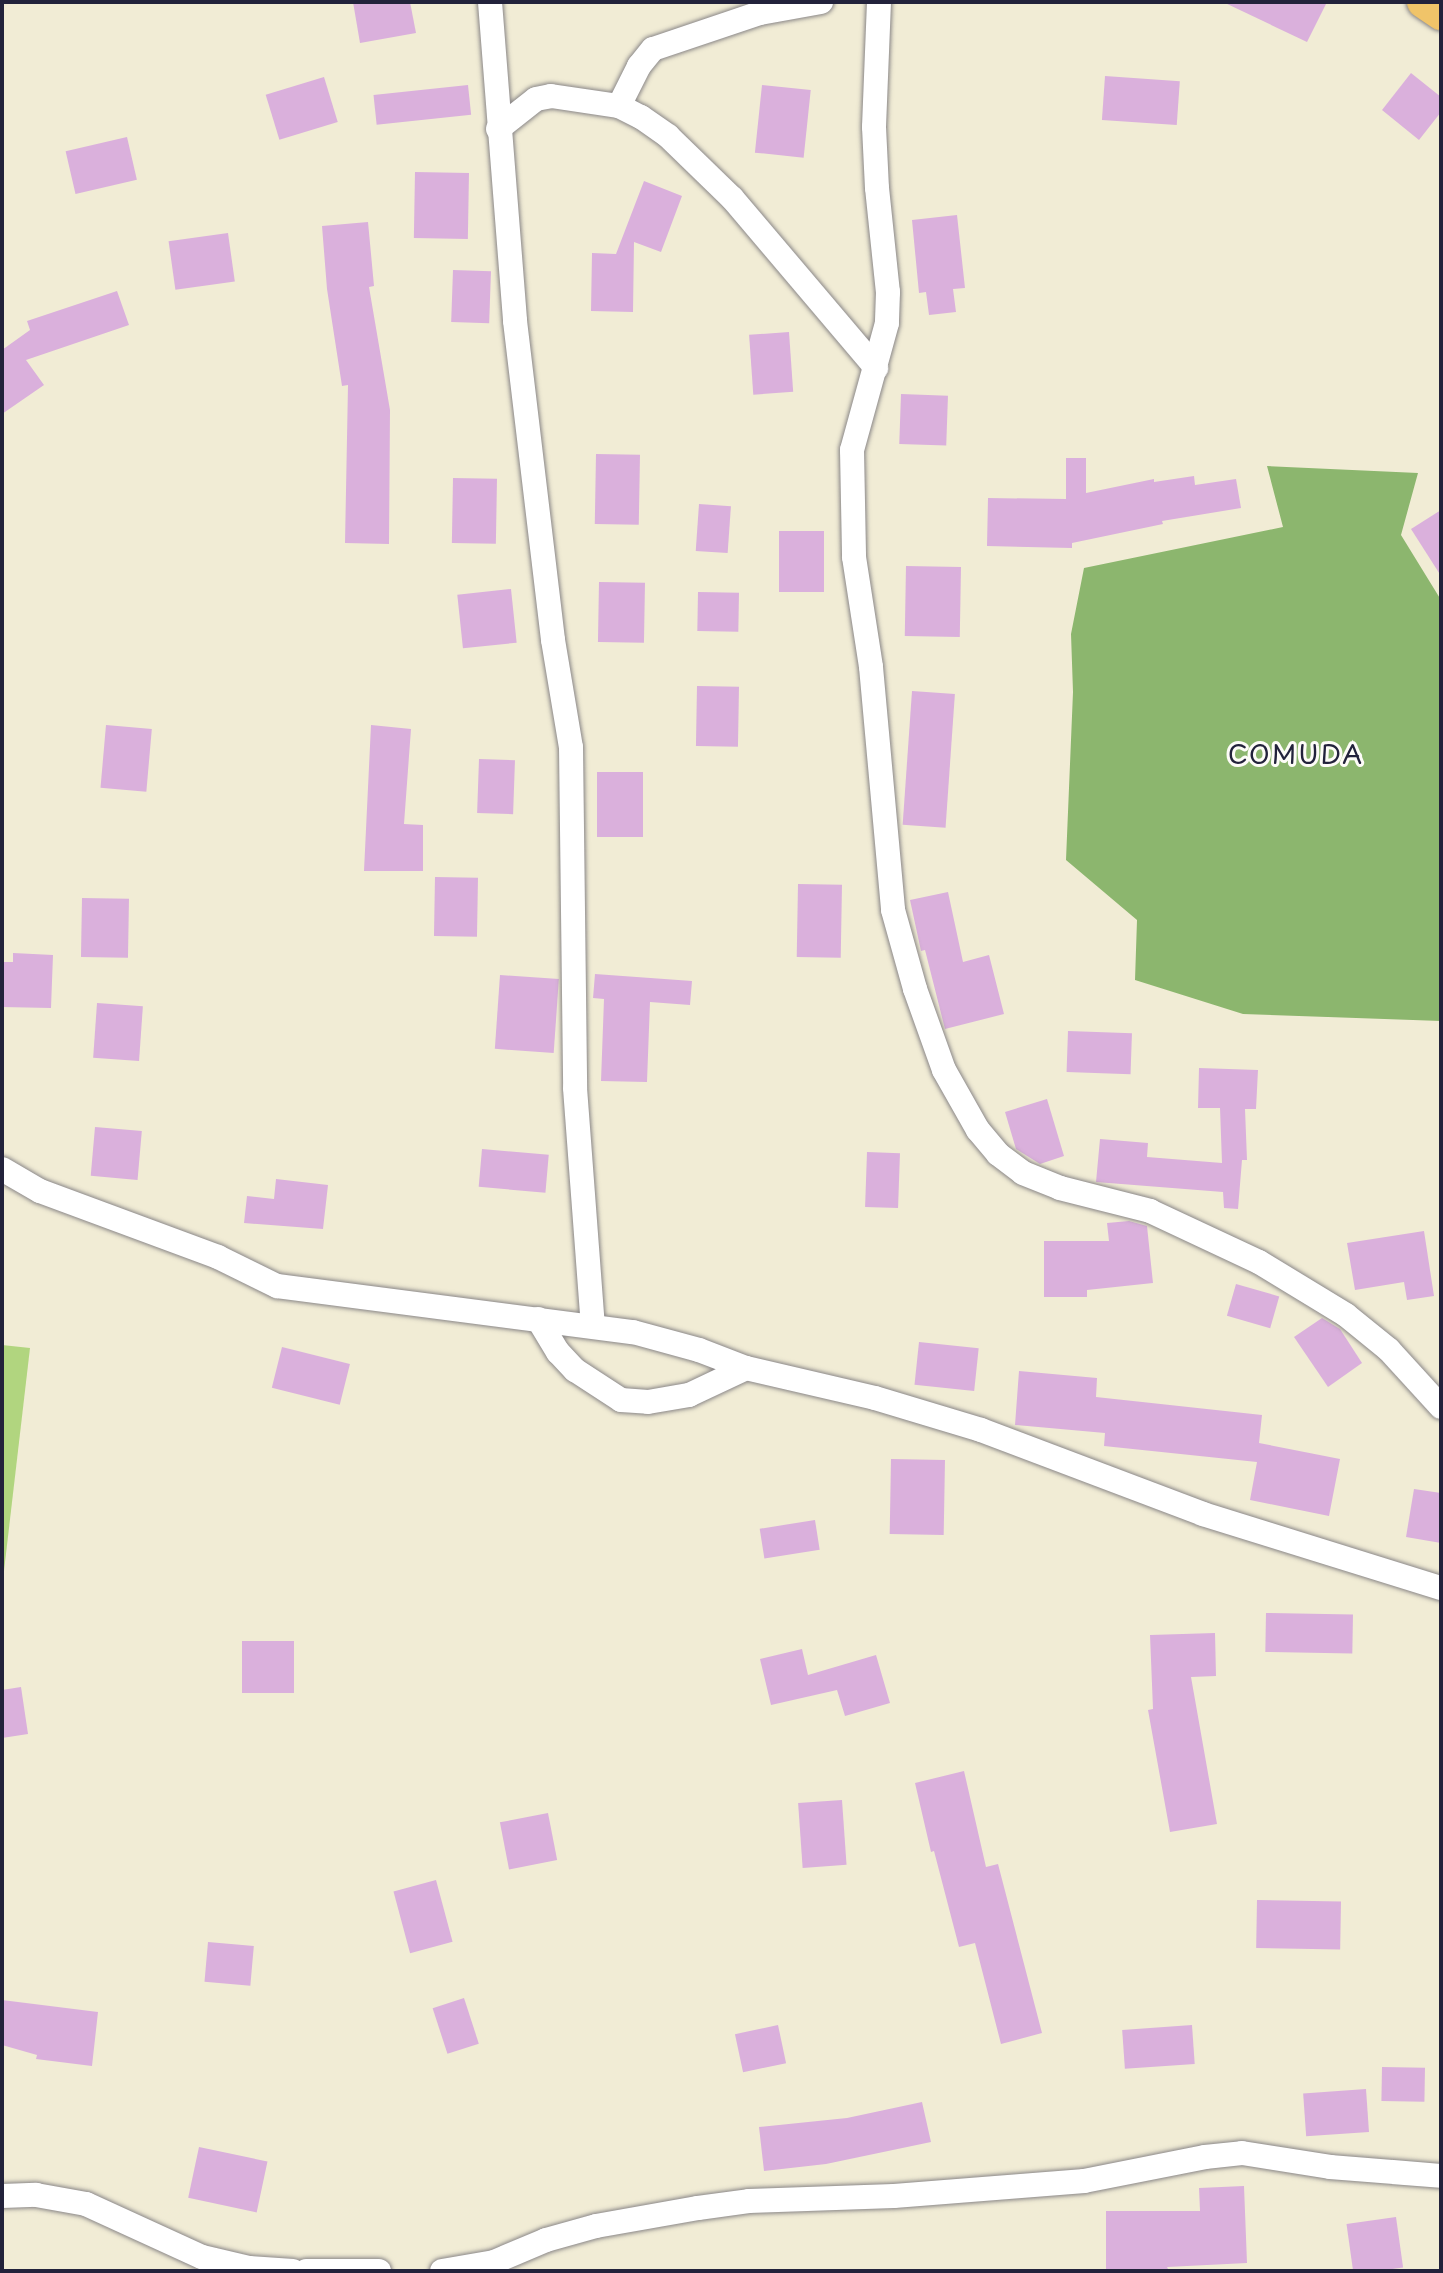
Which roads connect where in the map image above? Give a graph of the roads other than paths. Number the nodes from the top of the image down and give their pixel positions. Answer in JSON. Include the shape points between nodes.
{"nodes":[{"id":1,"x":490,"y":2,"type":"edge"},
{"id":2,"x":821,"y":2,"type":"edge"},
{"id":3,"x":879,"y":2,"type":"edge"},
{"id":4,"x":1423,"y":2,"type":"edge"},
{"id":5,"x":1441,"y":14,"type":"edge"},
{"id":6,"x":619,"y":106,"type":"junction"},
{"id":7,"x":498,"y":129,"type":"junction"},
{"id":8,"x":876,"y":368,"type":"junction"},
{"id":9,"x":2,"y":1169,"type":"edge"},
{"id":10,"x":538,"y":1319,"type":"junction"},
{"id":11,"x":593,"y":1326,"type":"junction"},
{"id":12,"x":746,"y":1367,"type":"junction"},
{"id":13,"x":1441,"y":1407,"type":"edge"},
{"id":14,"x":1441,"y":1588,"type":"edge"},
{"id":15,"x":1441,"y":2176,"type":"edge"},
{"id":16,"x":2,"y":2196,"type":"edge"},
{"id":17,"x":293,"y":2271,"type":"edge"},
{"id":18,"x":306,"y":2271,"type":"edge"},
{"id":19,"x":379,"y":2271,"type":"edge"},
{"id":20,"x":442,"y":2271,"type":"edge"}],
"edges":[{"from":1,"to":7,"type":"street"},
{"from":2,"to":6,"type":"street","via":[[760,13],[653,49]]},
{"from":3,"to":8,"type":"street","via":[[874,127],[888,292],[887,323]]},
{"from":4,"to":5,"type":"main road"},
{"from":6,"to":7,"type":"street","via":[[568,97],[536,99]]},
{"from":6,"to":8,"type":"street","via":[[668,136],[732,198]]},
{"from":7,"to":11,"type":"street","via":[[515,321],[571,747],[575,1088]]},
{"from":8,"to":13,"type":"street","via":[[852,450],[854,557],[871,667],[893,910],[944,1070],[978,1130],[998,1154],[1023,1173],[1060,1188],[1150,1211],[1259,1262],[1357,1324],[1389,1350]]},
{"from":9,"to":10,"type":"street","via":[[40,1191],[218,1257],[277,1286]]},
{"from":10,"to":11,"type":"street"},
{"from":10,"to":12,"type":"street","via":[[575,1370],[621,1400],[648,1402],[689,1395]]},
{"from":11,"to":12,"type":"street","via":[[633,1332]]},
{"from":12,"to":14,"type":"street","via":[[981,1430],[1203,1514]]},
{"from":15,"to":20,"type":"street","via":[[1330,2167],[1242,2153],[1084,2181],[698,2208],[596,2226],[494,2262]]},
{"from":16,"to":17,"type":"street","via":[[36,2195],[86,2204],[202,2257],[248,2268]]},
{"from":18,"to":19,"type":"street"}]}
